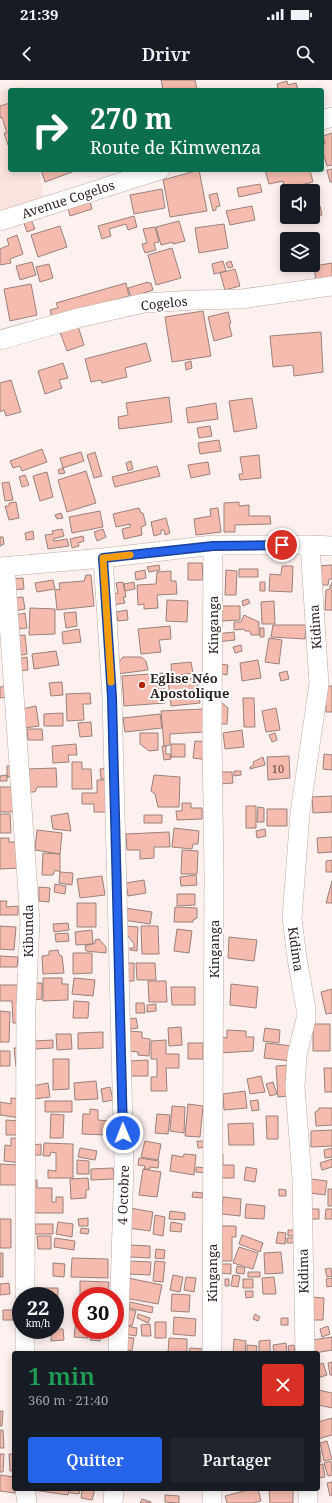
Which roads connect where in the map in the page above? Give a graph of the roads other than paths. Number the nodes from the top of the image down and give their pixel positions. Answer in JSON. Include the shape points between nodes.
{"nodes":[{"id":1,"x":154,"y":172,"type":"edge"},
{"id":2,"x":0,"y":220,"type":"edge"},
{"id":3,"x":332,"y":286,"type":"edge"},
{"id":4,"x":0,"y":340,"type":"edge"},
{"id":5,"x":310,"y":545,"type":"junction"},
{"id":6,"x":213,"y":546,"type":"junction"},
{"id":7,"x":332,"y":546,"type":"edge"},
{"id":8,"x":103,"y":558,"type":"junction"},
{"id":9,"x":2,"y":566,"type":"edge"},
{"id":10,"x":25,"y":1287,"type":"edge"},
{"id":11,"x":25,"y":1339,"type":"edge"},
{"id":12,"x":25,"y":1351,"type":"edge"},
{"id":13,"x":118,"y":1351,"type":"edge"},
{"id":14,"x":212,"y":1351,"type":"edge"},
{"id":15,"x":305,"y":1351,"type":"edge"},
{"id":16,"x":25,"y":1491,"type":"edge"},
{"id":17,"x":114,"y":1491,"type":"edge"},
{"id":18,"x":212,"y":1491,"type":"edge"},
{"id":19,"x":308,"y":1491,"type":"edge"},
{"id":20,"x":27,"y":1503,"type":"edge"},
{"id":21,"x":113,"y":1503,"type":"edge"},
{"id":22,"x":212,"y":1503,"type":"edge"},
{"id":23,"x":308,"y":1503,"type":"edge"}],
"edges":[{"from":1,"to":2,"type":"street","name":"Avenue Cogelos"},
{"from":3,"to":4,"type":"street","name":"Cogelos","via":[[242,299],[144,303]]},
{"from":5,"to":6,"type":"street"},
{"from":5,"to":7,"type":"street"},
{"from":5,"to":15,"type":"street","name":"Kidima","via":[[319,684],[300,813],[292,918],[306,1009],[297,1055],[295,1087],[302,1179]]},
{"from":6,"to":8,"type":"street"},
{"from":6,"to":14,"type":"street","name":"Kinganga"},
{"from":8,"to":9,"type":"street"},
{"from":8,"to":13,"type":"street","name":"4 Octobre","via":[[112,697],[124,1164]]},
{"from":9,"to":10,"type":"street","name":"Kibunda","via":[[30,921],[26,1006]]},
{"from":11,"to":12,"type":"street"},
{"from":16,"to":20,"type":"street"},
{"from":17,"to":21,"type":"street"},
{"from":18,"to":22,"type":"street"},
{"from":19,"to":23,"type":"street"}]}
